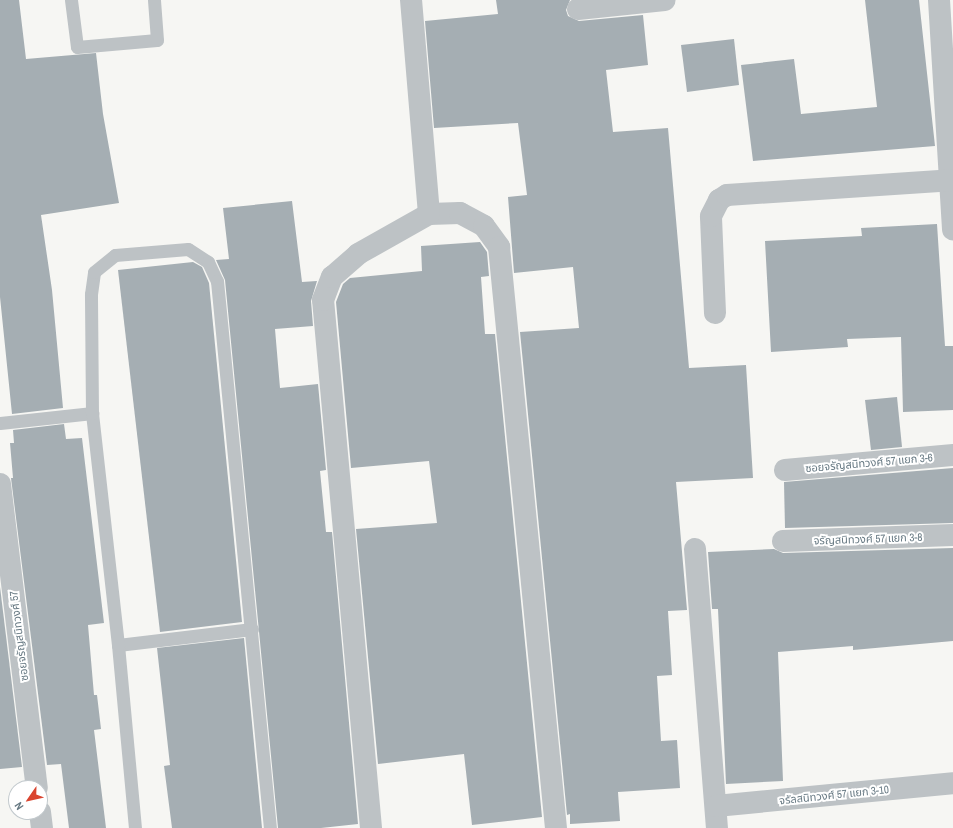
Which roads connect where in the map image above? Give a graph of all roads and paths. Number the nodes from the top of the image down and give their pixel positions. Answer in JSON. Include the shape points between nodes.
{"nodes":[{"id":1,"x":71,"y":0,"type":"edge"},
{"id":2,"x":154,"y":0,"type":"edge"},
{"id":3,"x":411,"y":0,"type":"edge"},
{"id":4,"x":665,"y":0,"type":"edge"},
{"id":5,"x":938,"y":0,"type":"edge"},
{"id":6,"x":578,"y":8,"type":"dead end"},
{"id":7,"x":950,"y":180,"type":"junction"},
{"id":8,"x":423,"y":217,"type":"junction"},
{"id":9,"x":953,"y":230,"type":"edge"},
{"id":10,"x":715,"y":313,"type":"dead end"},
{"id":11,"x":92,"y":413,"type":"junction"},
{"id":12,"x":0,"y":424,"type":"edge"},
{"id":13,"x":953,"y":455,"type":"edge"},
{"id":14,"x":785,"y":470,"type":"dead end"},
{"id":15,"x":0,"y":484,"type":"edge"},
{"id":16,"x":953,"y":535,"type":"edge"},
{"id":17,"x":783,"y":541,"type":"dead end"},
{"id":18,"x":695,"y":549,"type":"dead end"},
{"id":19,"x":252,"y":629,"type":"junction"},
{"id":20,"x":118,"y":645,"type":"junction"},
{"id":21,"x":36,"y":780,"type":"edge"},
{"id":22,"x":953,"y":783,"type":"edge"},
{"id":23,"x":716,"y":806,"type":"junction"},
{"id":24,"x":135,"y":828,"type":"edge"},
{"id":25,"x":270,"y":828,"type":"edge"},
{"id":26,"x":371,"y":828,"type":"edge"},
{"id":27,"x":556,"y":828,"type":"edge"},
{"id":28,"x":717,"y":828,"type":"edge"}],
"edges":[{"from":1,"to":2,"type":"lane","via":[[77,47],[157,40]]},
{"from":3,"to":8,"type":"street"},
{"from":4,"to":6,"type":"street"},
{"from":5,"to":7,"type":"street"},
{"from":7,"to":9,"type":"street"},
{"from":7,"to":10,"type":"street","via":[[727,195],[719,200],[711,216]]},
{"from":8,"to":26,"type":"street","via":[[358,254],[332,276],[323,300]]},
{"from":8,"to":27,"type":"street","via":[[460,213],[484,226],[499,247]]},
{"from":11,"to":12,"type":"lane"},
{"from":11,"to":19,"type":"lane","via":[[91,294],[94,272],[115,256],[188,249],[208,262],[217,281]]},
{"from":11,"to":20,"type":"lane"},
{"from":13,"to":14,"type":"street","name":"ซอยจรัญสนิทวงศ์ 57 แยก 3-6"},
{"from":15,"to":21,"type":"street","name":"ซอยจรัญสนิทวงศ์ 57"},
{"from":16,"to":17,"type":"street","name":"จรัญสนิทวงศ์ 57 แยก 3-8"},
{"from":18,"to":23,"type":"street"},
{"from":19,"to":20,"type":"lane"},
{"from":19,"to":25,"type":"lane"},
{"from":20,"to":24,"type":"lane"},
{"from":22,"to":23,"type":"street","name":"จรัลสนิทวงศ์ 57 แยก 3-10"},
{"from":23,"to":28,"type":"street"}]}
